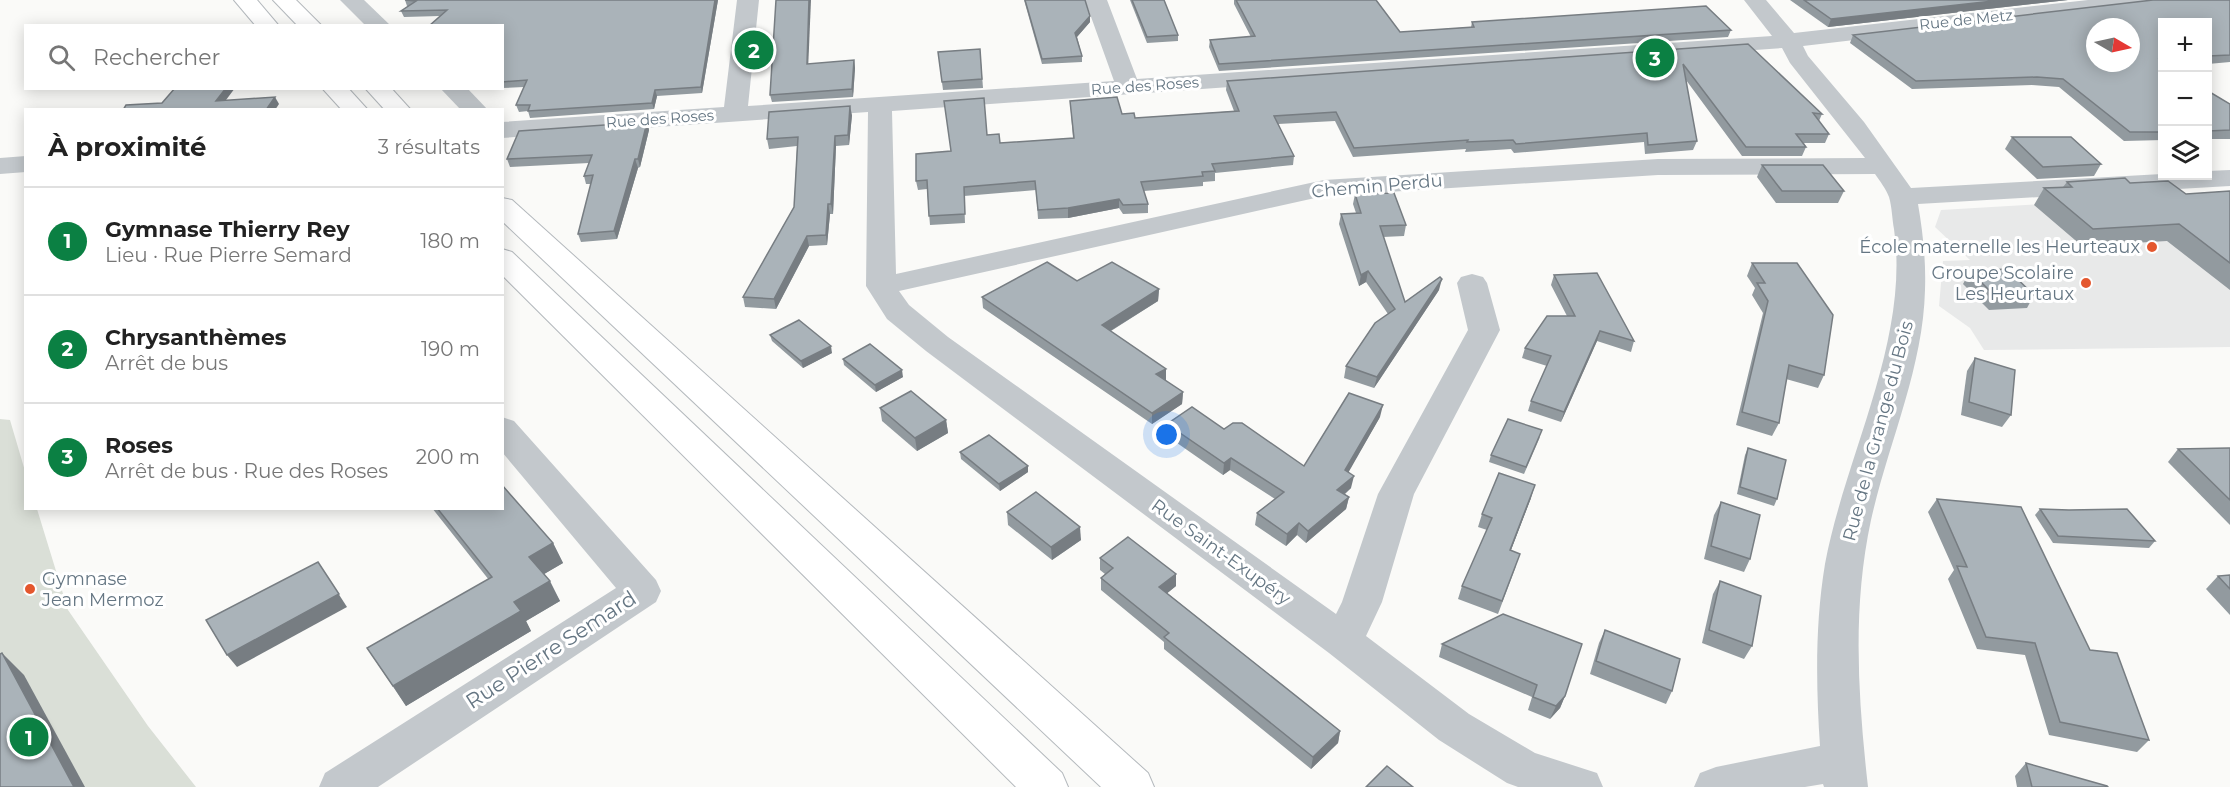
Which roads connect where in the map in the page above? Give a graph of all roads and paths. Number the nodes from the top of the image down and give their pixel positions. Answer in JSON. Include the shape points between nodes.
{"nodes":[{"id":1,"x":245,"y":0,"type":"edge"},
{"id":2,"x":284,"y":0,"type":"edge"},
{"id":3,"x":351,"y":0,"type":"edge"},
{"id":4,"x":748,"y":0,"type":"edge"},
{"id":5,"x":1096,"y":0,"type":"edge"},
{"id":6,"x":1755,"y":0,"type":"edge"},
{"id":7,"x":2145,"y":0,"type":"edge"},
{"id":8,"x":266,"y":24,"type":"edge"},
{"id":9,"x":309,"y":24,"type":"edge"},
{"id":10,"x":378,"y":24,"type":"edge"},
{"id":11,"x":1788,"y":40,"type":"junction"},
{"id":12,"x":1128,"y":87,"type":"junction"},
{"id":13,"x":336,"y":90,"type":"edge"},
{"id":14,"x":379,"y":90,"type":"edge"},
{"id":15,"x":454,"y":90,"type":"edge"},
{"id":16,"x":880,"y":104,"type":"junction"},
{"id":17,"x":354,"y":108,"type":"edge"},
{"id":18,"x":397,"y":108,"type":"edge"},
{"id":19,"x":474,"y":108,"type":"edge"},
{"id":20,"x":735,"y":115,"type":"junction"},
{"id":21,"x":504,"y":130,"type":"edge"},
{"id":22,"x":24,"y":164,"type":"edge"},
{"id":23,"x":0,"y":166,"type":"edge"},
{"id":24,"x":1883,"y":166,"type":"junction"},
{"id":25,"x":2230,"y":178,"type":"edge"},
{"id":26,"x":1902,"y":197,"type":"junction"},
{"id":27,"x":504,"y":208,"type":"edge"},
{"id":28,"x":504,"y":260,"type":"edge"},
{"id":29,"x":1472,"y":284,"type":"dead end"},
{"id":30,"x":881,"y":286,"type":"junction"},
{"id":31,"x":504,"y":431,"type":"edge"},
{"id":32,"x":1343,"y":641,"type":"junction"},
{"id":33,"x":1844,"y":775,"type":"edge"},
{"id":34,"x":341,"y":787,"type":"edge"},
{"id":35,"x":1046,"y":787,"type":"edge"},
{"id":36,"x":1132,"y":787,"type":"edge"},
{"id":37,"x":1581,"y":787,"type":"edge"},
{"id":38,"x":1716,"y":787,"type":"edge"}],
"edges":[{"from":1,"to":8,"type":"highway"},
{"from":2,"to":9,"type":"highway"},
{"from":3,"to":10,"type":"street"},
{"from":4,"to":20,"type":"street"},
{"from":5,"to":12,"type":"street"},
{"from":6,"to":11,"type":"street","name":"Rue de la Grange du Bois"},
{"from":7,"to":11,"type":"street","name":"Rue de Metz"},
{"from":11,"to":12,"type":"street","name":"Rue des Roses"},
{"from":11,"to":24,"type":"street","name":"Rue de la Grange du Bois"},
{"from":12,"to":16,"type":"street","name":"Rue des Roses"},
{"from":13,"to":17,"type":"highway"},
{"from":14,"to":18,"type":"highway"},
{"from":15,"to":19,"type":"street"},
{"from":16,"to":20,"type":"street","name":"Rue des Roses"},
{"from":16,"to":30,"type":"street"},
{"from":20,"to":21,"type":"street","name":"Rue des Roses"},
{"from":22,"to":23,"type":"street"},
{"from":24,"to":26,"type":"street","name":"Rue de la Grange du Bois"},
{"from":24,"to":30,"type":"street","name":"Chemin Perdu","via":[[1658,167],[1324,188]]},
{"from":25,"to":26,"type":"street"},
{"from":26,"to":33,"type":"street","name":"Rue de la Grange du Bois","via":[[1912,255],[1909,319],[1861,484],[1844,566],[1838,708]]},
{"from":27,"to":36,"type":"highway"},
{"from":28,"to":35,"type":"highway"},
{"from":29,"to":32,"type":"street","via":[[1484,330],[1396,494],[1362,602]]},
{"from":30,"to":32,"type":"street","name":"Rue Saint-Exupéry","via":[[898,312],[937,344]]},
{"from":31,"to":34,"type":"street","name":"Rue Pierre Semard","via":[[642,591]]},
{"from":32,"to":37,"type":"street","name":"Rue Saint-Exupéry","via":[[1454,727],[1523,769]]},
{"from":33,"to":38,"type":"street","via":[[1800,768]]}]}
